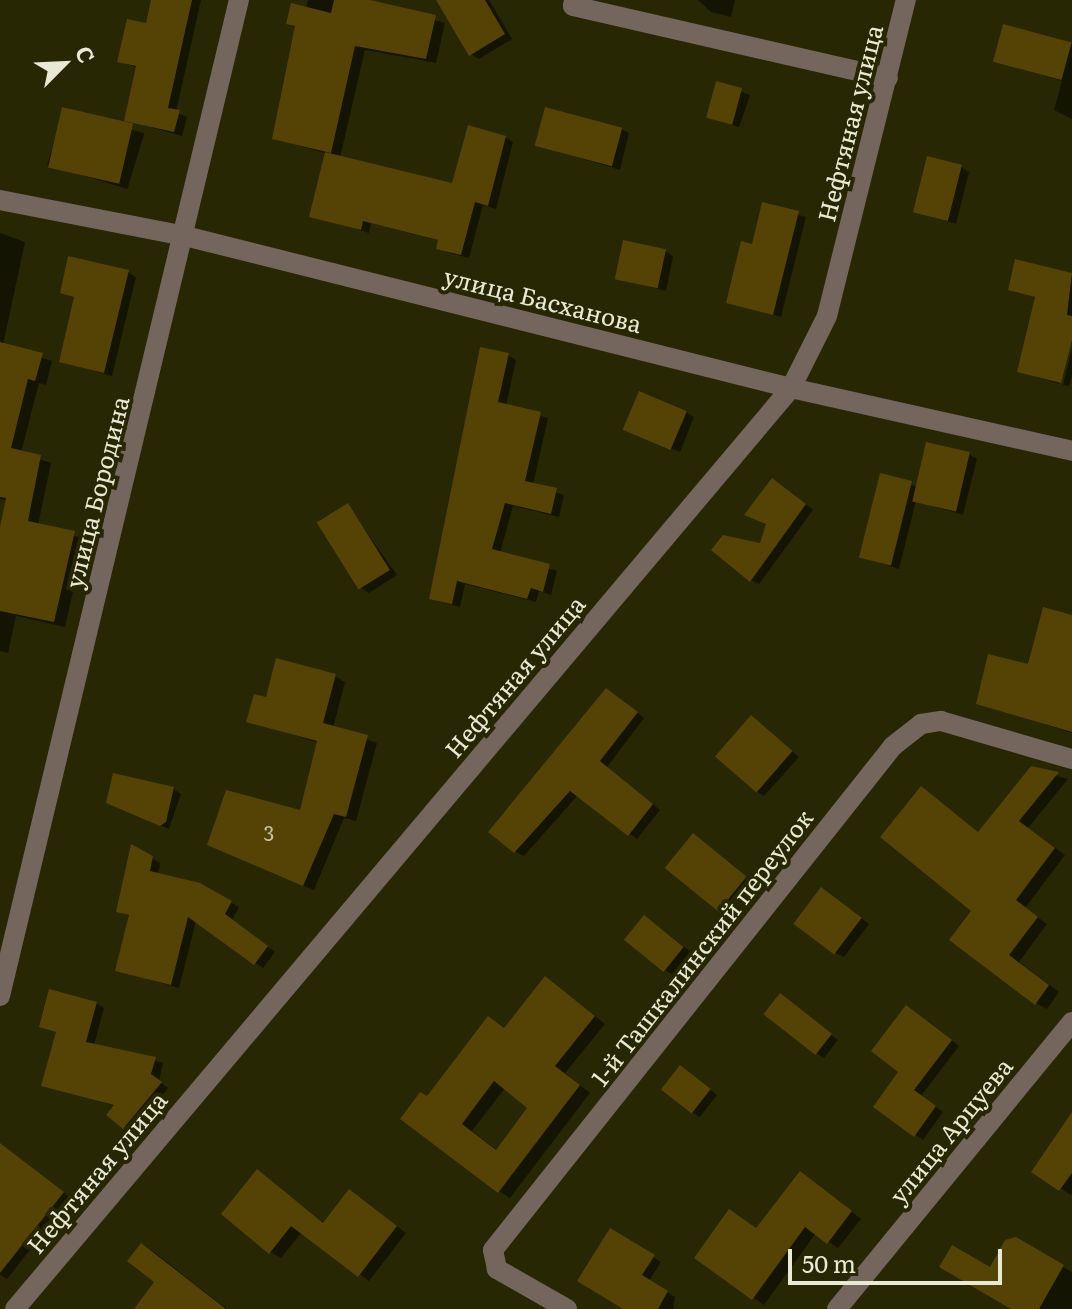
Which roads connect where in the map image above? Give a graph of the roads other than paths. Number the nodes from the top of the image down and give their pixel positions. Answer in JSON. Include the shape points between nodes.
{"nodes":[{"id":1,"x":239,"y":0,"type":"edge"},
{"id":2,"x":574,"y":0,"type":"edge"},
{"id":3,"x":906,"y":0,"type":"edge"},
{"id":4,"x":888,"y":78,"type":"junction"},
{"id":5,"x":0,"y":200,"type":"edge"},
{"id":6,"x":185,"y":236,"type":"junction"},
{"id":7,"x":791,"y":388,"type":"junction"},
{"id":8,"x":1072,"y":451,"type":"edge"},
{"id":9,"x":1072,"y":759,"type":"edge"},
{"id":10,"x":0,"y":996,"type":"edge"},
{"id":11,"x":1072,"y":1022,"type":"edge"},
{"id":12,"x":15,"y":1309,"type":"edge"},
{"id":13,"x":567,"y":1309,"type":"edge"},
{"id":14,"x":837,"y":1309,"type":"edge"}],
"edges":[{"from":1,"to":6,"type":"street","name":"улица Бородина"},
{"from":2,"to":4,"type":"street","via":[[573,6]]},
{"from":3,"to":4,"type":"street","name":"Нефтяная улица"},
{"from":4,"to":7,"type":"street","name":"Нефтяная улица","via":[[827,316]]},
{"from":5,"to":6,"type":"street","name":"улица Басханова"},
{"from":6,"to":7,"type":"street","name":"улица Басханова"},
{"from":6,"to":10,"type":"street","name":"улица Бородина"},
{"from":7,"to":8,"type":"street","name":"улица Басханова"},
{"from":7,"to":12,"type":"street","name":"Нефтяная улица"},
{"from":9,"to":13,"type":"street","name":"1-й Ташкалинский переулок","via":[[941,721],[921,724],[893,746],[493,1250],[497,1269]]},
{"from":11,"to":14,"type":"street","name":"улица Арцуева"}]}
